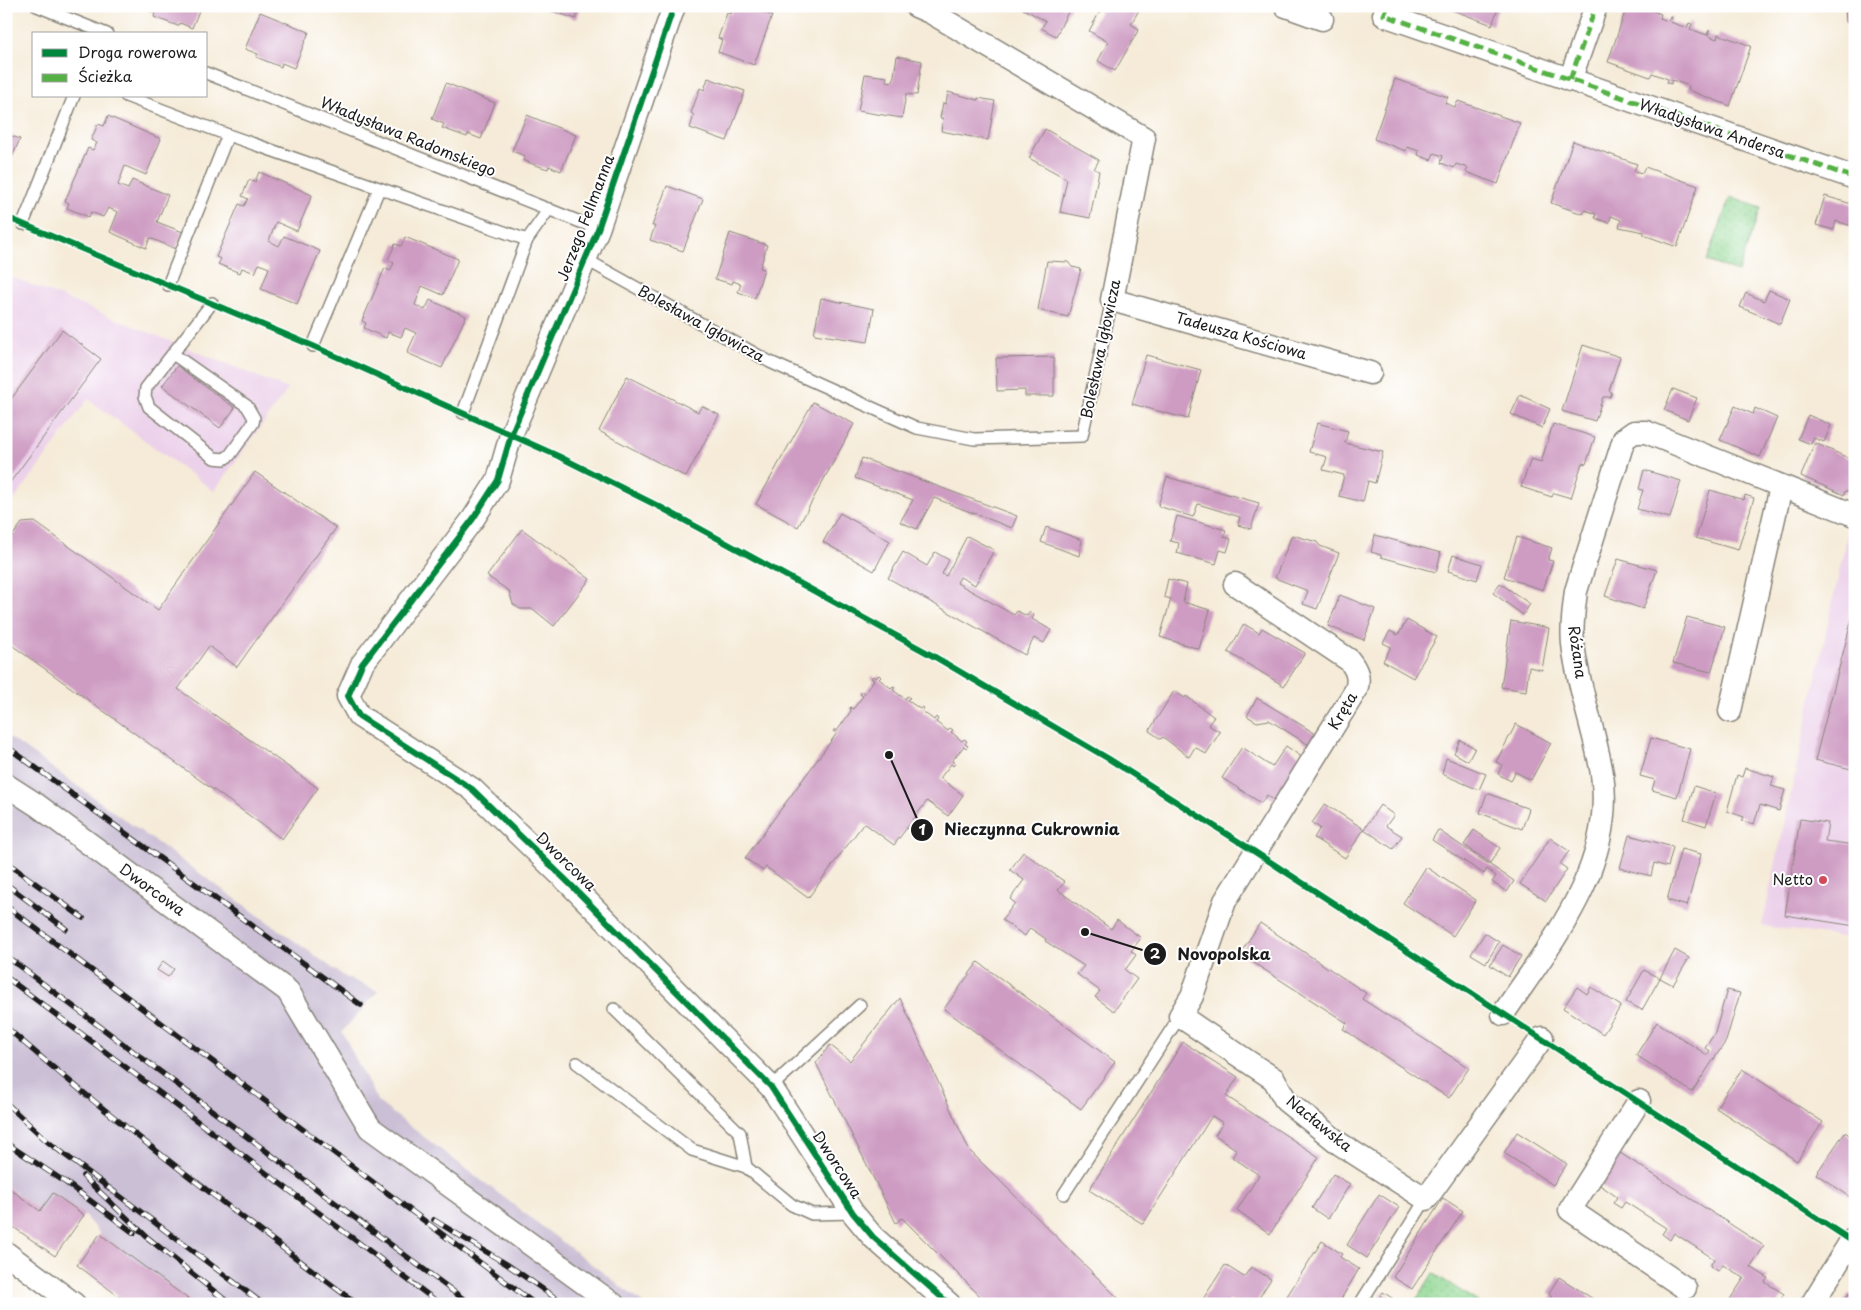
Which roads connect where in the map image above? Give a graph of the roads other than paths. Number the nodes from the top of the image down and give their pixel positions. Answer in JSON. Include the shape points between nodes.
{"nodes":[{"id":1,"x":37,"y":6,"type":"edge"},
{"id":2,"x":674,"y":6,"type":"edge"},
{"id":3,"x":916,"y":6,"type":"edge"},
{"id":4,"x":1286,"y":6,"type":"edge"},
{"id":5,"x":1388,"y":6,"type":"edge"},
{"id":6,"x":1596,"y":6,"type":"edge"},
{"id":7,"x":1322,"y":20,"type":"dead end"},
{"id":8,"x":101,"y":32,"type":"edge"},
{"id":9,"x":208,"y":74,"type":"edge"},
{"id":10,"x":1570,"y":80,"type":"junction"},
{"id":11,"x":73,"y":98,"type":"edge"},
{"id":12,"x":131,"y":98,"type":"edge"},
{"id":13,"x":228,"y":135,"type":"junction"},
{"id":14,"x":1855,"y":178,"type":"edge"},
{"id":15,"x":380,"y":188,"type":"junction"},
{"id":16,"x":549,"y":209,"type":"junction"},
{"id":17,"x":23,"y":224,"type":"dead end"},
{"id":18,"x":598,"y":229,"type":"junction"},
{"id":19,"x":527,"y":240,"type":"junction"},
{"id":20,"x":584,"y":259,"type":"junction"},
{"id":21,"x":168,"y":285,"type":"dead end"},
{"id":22,"x":1112,"y":300,"type":"junction"},
{"id":23,"x":212,"y":303,"type":"dead end"},
{"id":24,"x":313,"y":346,"type":"dead end"},
{"id":25,"x":172,"y":354,"type":"junction"},
{"id":26,"x":1370,"y":373,"type":"dead end"},
{"id":27,"x":463,"y":413,"type":"dead end"},
{"id":28,"x":512,"y":435,"type":"joint"},
{"id":29,"x":1781,"y":487,"type":"junction"},
{"id":30,"x":1854,"y":515,"type":"edge"},
{"id":31,"x":1235,"y":584,"type":"dead end"},
{"id":32,"x":1730,"y":711,"type":"dead end"},
{"id":33,"x":6,"y":785,"type":"edge"},
{"id":34,"x":860,"y":1005,"type":"dead end"},
{"id":35,"x":614,"y":1009,"type":"dead end"},
{"id":36,"x":1503,"y":1014,"type":"dead end"},
{"id":37,"x":1180,"y":1016,"type":"junction"},
{"id":38,"x":1542,"y":1038,"type":"dead end"},
{"id":39,"x":577,"y":1063,"type":"dead end"},
{"id":40,"x":771,"y":1087,"type":"junction"},
{"id":41,"x":1639,"y":1101,"type":"dead end"},
{"id":42,"x":746,"y":1167,"type":"junction"},
{"id":43,"x":1064,"y":1194,"type":"dead end"},
{"id":44,"x":1426,"y":1199,"type":"junction"},
{"id":45,"x":853,"y":1212,"type":"junction"},
{"id":46,"x":1851,"y":1241,"type":"dead end"},
{"id":47,"x":6,"y":1253,"type":"edge"},
{"id":48,"x":1685,"y":1288,"type":"dead end"},
{"id":49,"x":74,"y":1304,"type":"edge"},
{"id":50,"x":613,"y":1304,"type":"edge"},
{"id":51,"x":948,"y":1304,"type":"edge"},
{"id":52,"x":1360,"y":1304,"type":"edge"},
{"id":53,"x":1812,"y":1304,"type":"edge"}],
"edges":[{"from":1,"to":8,"type":"lane"},
{"from":2,"to":18,"type":"street","name":"Jerzego Fellmanna"},
{"from":3,"to":22,"type":"street","name":"Bolesława Igłowicza","via":[[1144,138]]},
{"from":4,"to":7,"type":"street"},
{"from":5,"to":10,"type":"street","name":"Władysława Andersa","via":[[1384,16]]},
{"from":6,"to":10,"type":"street"},
{"from":9,"to":16,"type":"lane","name":"Władysława Radomskiego"},
{"from":10,"to":14,"type":"street","name":"Władysława Andersa"},
{"from":11,"to":17,"type":"lane"},
{"from":12,"to":13,"type":"lane"},
{"from":13,"to":15,"type":"lane"},
{"from":13,"to":21,"type":"lane"},
{"from":15,"to":19,"type":"lane"},
{"from":15,"to":24,"type":"lane"},
{"from":16,"to":18,"type":"lane","name":"Władysława Radomskiego"},
{"from":16,"to":19,"type":"lane"},
{"from":18,"to":20,"type":"street","name":"Jerzego Fellmanna"},
{"from":19,"to":27,"type":"lane"},
{"from":20,"to":22,"type":"lane","name":"Bolesława Igłowicza","via":[[770,362],[917,428],[974,439],[1082,436]]},
{"from":20,"to":28,"type":"street","name":"Jerzego Fellmanna"},
{"from":22,"to":26,"type":"street","name":"Tadeusza Kościowa"},
{"from":23,"to":25,"type":"lane"},
{"from":25,"to":25,"type":"lane","via":[[146,388],[149,407],[214,458],[224,459],[253,423],[252,413],[247,406]]},
{"from":28,"to":40,"type":"street","name":"Dworcowa","via":[[498,480],[362,664],[348,696],[359,716],[472,789]]},
{"from":29,"to":30,"type":"street","name":"Różana"},
{"from":29,"to":32,"type":"street"},
{"from":29,"to":36,"type":"street","name":"Różana","via":[[1646,432],[1634,432],[1624,439],[1576,591],[1572,617],[1573,645],[1602,776],[1603,814],[1596,851],[1567,918]]},
{"from":31,"to":37,"type":"street","name":"Kręta","via":[[1349,660],[1356,669],[1359,682],[1225,900],[1192,996]]},
{"from":33,"to":50,"type":"street","name":"Dworcowa","via":[[288,990],[370,1128]]},
{"from":34,"to":40,"type":"lane"},
{"from":35,"to":42,"type":"lane","via":[[740,1133]]},
{"from":37,"to":43,"type":"lane"},
{"from":37,"to":44,"type":"street","name":"Nacławska","via":[[1274,1078],[1286,1101],[1340,1144]]},
{"from":38,"to":44,"type":"street"},
{"from":39,"to":42,"type":"lane","via":[[692,1150]]},
{"from":40,"to":45,"type":"street","name":"Dworcowa"},
{"from":41,"to":48,"type":"street","via":[[1570,1210]]},
{"from":42,"to":45,"type":"lane","via":[[792,1205],[812,1214]]},
{"from":44,"to":52,"type":"lane"},
{"from":45,"to":51,"type":"street","name":"Dworcowa","via":[[873,1236]]},
{"from":46,"to":53,"type":"street"},
{"from":47,"to":49,"type":"street"}]}
